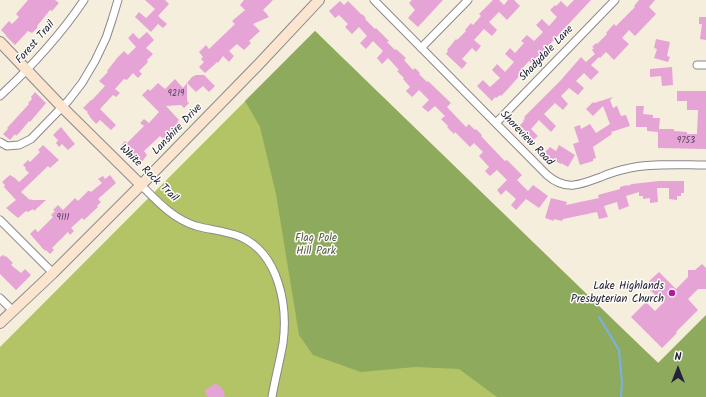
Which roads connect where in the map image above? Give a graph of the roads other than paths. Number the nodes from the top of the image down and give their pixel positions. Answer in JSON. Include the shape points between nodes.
{"nodes":[{"id":1,"x":84,"y":0,"type":"edge"},
{"id":2,"x":118,"y":0,"type":"edge"},
{"id":3,"x":319,"y":0,"type":"edge"},
{"id":4,"x":374,"y":0,"type":"edge"},
{"id":5,"x":468,"y":0,"type":"edge"},
{"id":6,"x":615,"y":0,"type":"edge"},
{"id":7,"x":0,"y":42,"type":"edge"},
{"id":8,"x":421,"y":48,"type":"junction"},
{"id":9,"x":697,"y":65,"type":"dead end"},
{"id":10,"x":706,"y":65,"type":"edge"},
{"id":11,"x":27,"y":71,"type":"junction"},
{"id":12,"x":0,"y":96,"type":"edge"},
{"id":13,"x":62,"y":107,"type":"junction"},
{"id":14,"x":496,"y":123,"type":"junction"},
{"id":15,"x":0,"y":142,"type":"edge"},
{"id":16,"x":706,"y":165,"type":"edge"},
{"id":17,"x":141,"y":185,"type":"junction"},
{"id":18,"x":0,"y":220,"type":"edge"},
{"id":19,"x":53,"y":273,"type":"junction"},
{"id":20,"x":0,"y":298,"type":"edge"},
{"id":21,"x":13,"y":311,"type":"junction"},
{"id":22,"x":0,"y":323,"type":"edge"},
{"id":23,"x":272,"y":397,"type":"edge"}],
"edges":[{"from":1,"to":11,"type":"street","name":"Forest Trail"},
{"from":2,"to":13,"type":"street","via":[[106,38],[95,60],[82,84]]},
{"from":3,"to":17,"type":"street","name":"Lanshire Drive"},
{"from":4,"to":8,"type":"street","name":"Shoreview Road"},
{"from":5,"to":8,"type":"street"},
{"from":6,"to":14,"type":"street","name":"Shadydale Lane"},
{"from":7,"to":11,"type":"street","name":"White Rock Trail"},
{"from":8,"to":14,"type":"street","name":"Shoreview Road"},
{"from":9,"to":10,"type":"street"},
{"from":11,"to":12,"type":"street","name":"Forest Trail"},
{"from":11,"to":13,"type":"street","name":"White Rock Trail"},
{"from":13,"to":15,"type":"street","via":[[31,139],[19,145],[7,146]]},
{"from":13,"to":17,"type":"street","name":"White Rock Trail"},
{"from":14,"to":16,"type":"street","name":"Shoreview Road","via":[[547,176],[565,185],[584,183],[631,167]]},
{"from":17,"to":19,"type":"street","name":"Lanshire Drive"},
{"from":17,"to":23,"type":"street","name":"White Rock Trail","via":[[176,217],[197,226],[242,238],[253,244],[266,257],[278,285],[284,316],[283,343]]},
{"from":18,"to":19,"type":"street"},
{"from":19,"to":21,"type":"street","name":"Lanshire Drive"},
{"from":20,"to":21,"type":"street"},
{"from":21,"to":22,"type":"street","name":"Lanshire Drive"}]}
